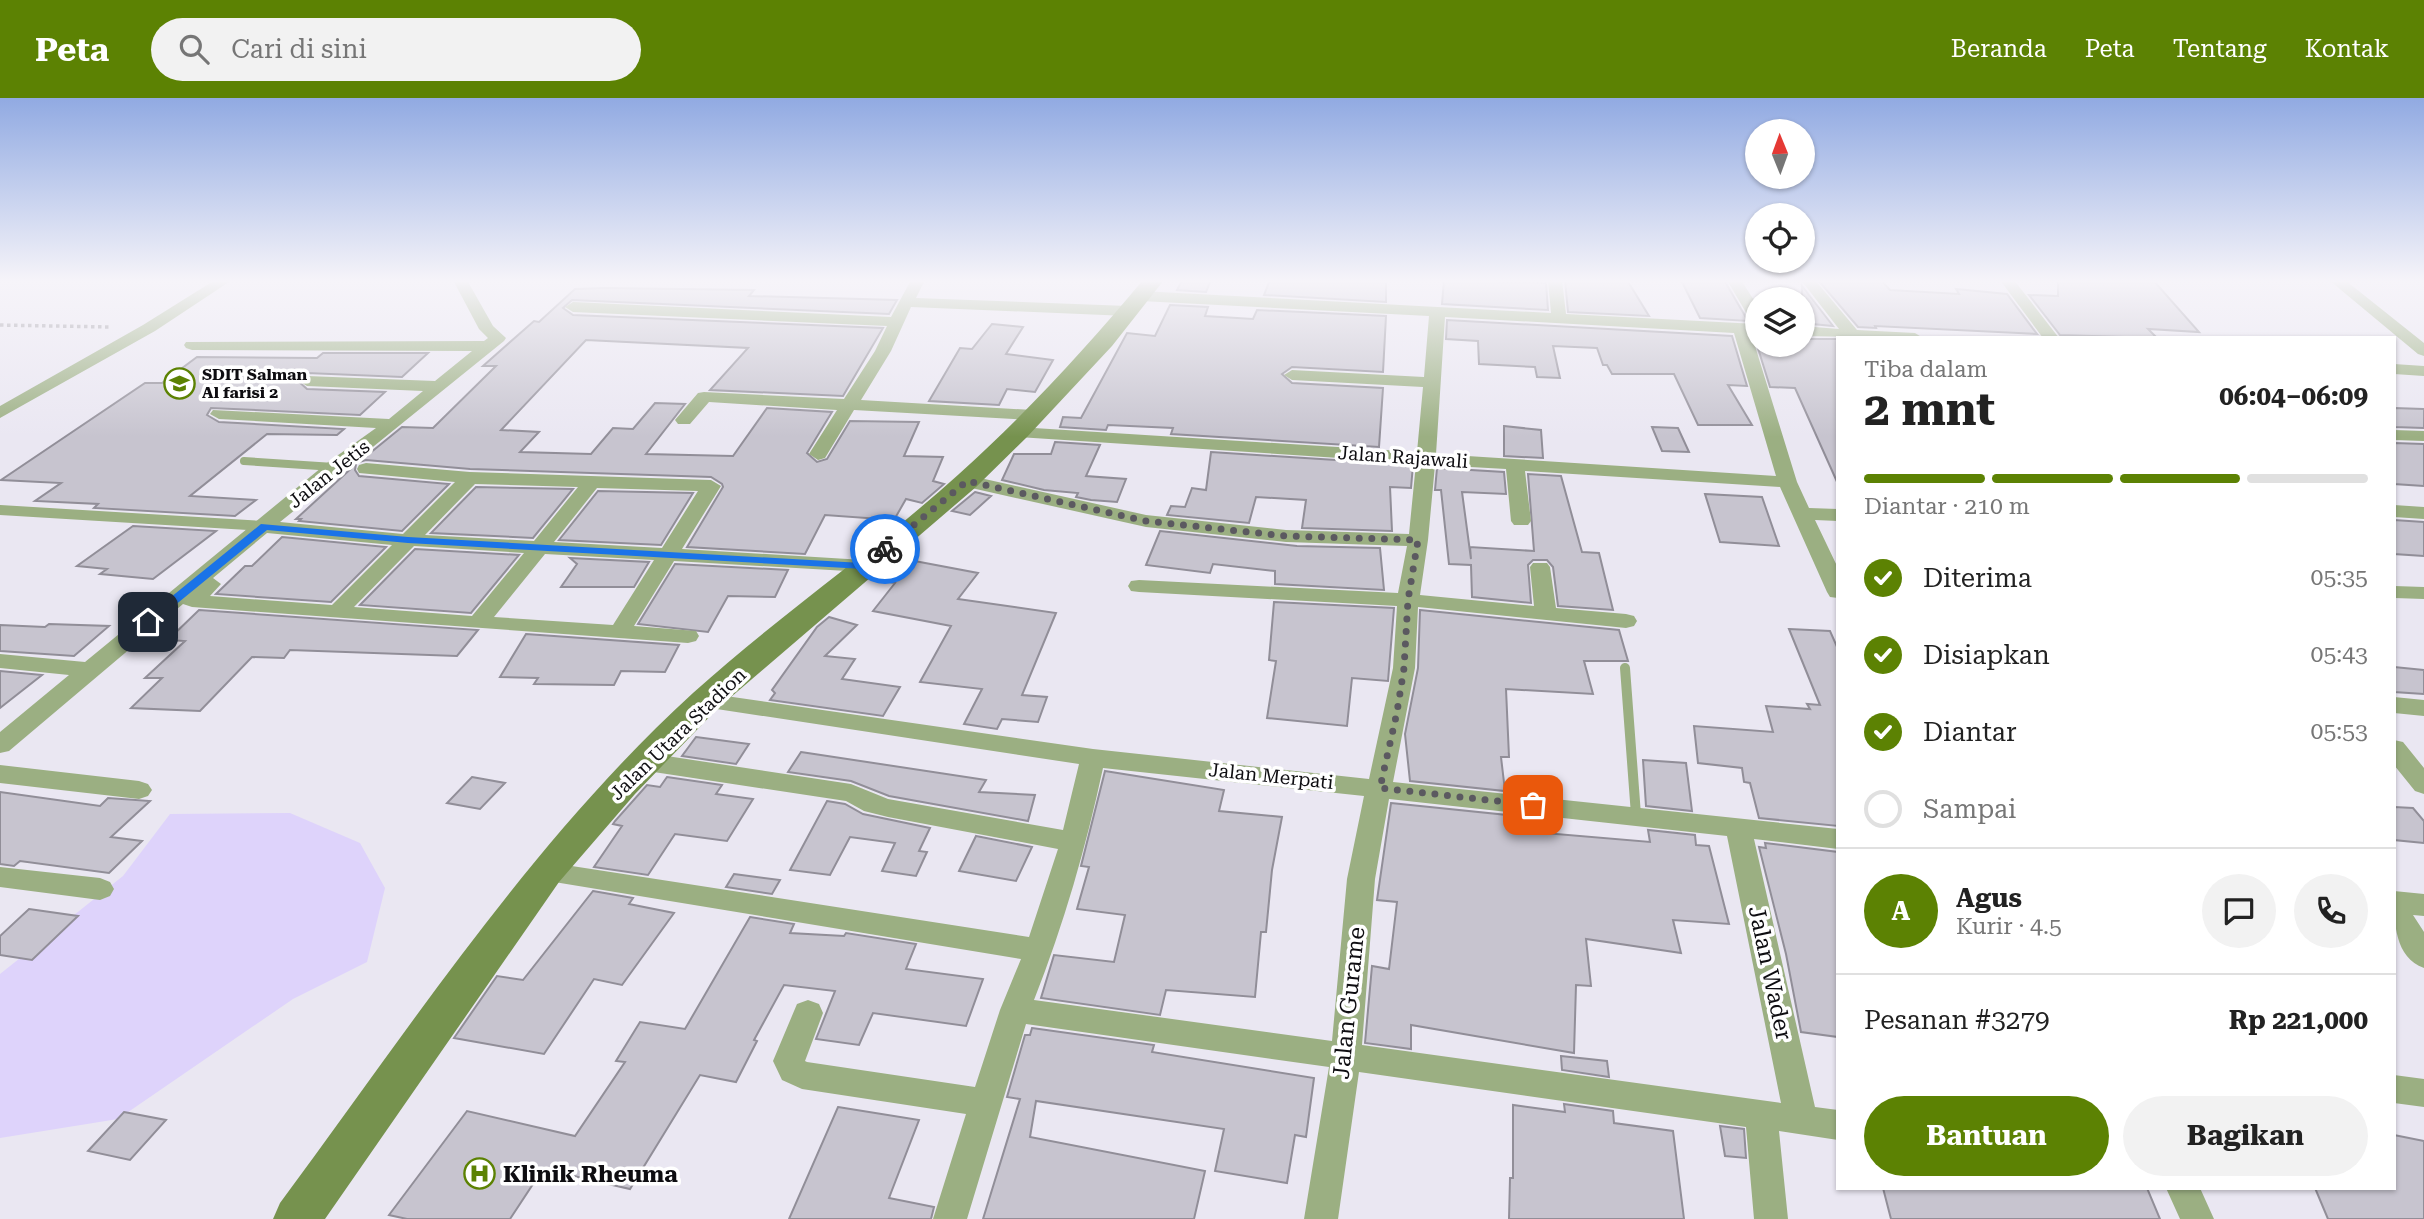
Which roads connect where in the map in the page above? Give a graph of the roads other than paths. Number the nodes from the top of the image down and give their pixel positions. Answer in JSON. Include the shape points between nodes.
{"nodes":[{"id":1,"x":141,"y":332,"type":"edge"},
{"id":2,"x":489,"y":332,"type":"edge"},
{"id":3,"x":891,"y":332,"type":"edge"},
{"id":4,"x":1111,"y":332,"type":"edge"},
{"id":5,"x":1436,"y":332,"type":"edge"},
{"id":6,"x":1816,"y":332,"type":"edge"},
{"id":7,"x":2401,"y":332,"type":"edge"},
{"id":8,"x":1855,"y":336,"type":"edge"},
{"id":9,"x":493,"y":342,"type":"junction"},
{"id":10,"x":192,"y":345,"type":"dead end"},
{"id":11,"x":2424,"y":351,"type":"edge"},
{"id":12,"x":1759,"y":357,"type":"edge"},
{"id":13,"x":2396,"y":369,"type":"edge"},
{"id":14,"x":2424,"y":371,"type":"edge"},
{"id":15,"x":456,"y":372,"type":"junction"},
{"id":16,"x":1292,"y":375,"type":"dead end"},
{"id":17,"x":307,"y":381,"type":"dead end"},
{"id":18,"x":1432,"y":382,"type":"junction"},
{"id":19,"x":366,"y":383,"type":"junction"},
{"id":20,"x":438,"y":386,"type":"junction"},
{"id":21,"x":850,"y":406,"type":"junction"},
{"id":22,"x":0,"y":413,"type":"edge"},
{"id":23,"x":219,"y":414,"type":"dead end"},
{"id":24,"x":684,"y":420,"type":"dead end"},
{"id":25,"x":391,"y":424,"type":"junction"},
{"id":26,"x":1025,"y":424,"type":"junction"},
{"id":27,"x":2396,"y":435,"type":"edge"},
{"id":28,"x":2424,"y":436,"type":"edge"},
{"id":29,"x":818,"y":454,"type":"dead end"},
{"id":30,"x":1426,"y":458,"type":"junction"},
{"id":31,"x":244,"y":461,"type":"dead end"},
{"id":32,"x":1515,"y":464,"type":"junction"},
{"id":33,"x":334,"y":467,"type":"junction"},
{"id":34,"x":366,"y":469,"type":"dead end"},
{"id":35,"x":470,"y":478,"type":"junction"},
{"id":36,"x":593,"y":481,"type":"junction"},
{"id":37,"x":967,"y":481,"type":"junction"},
{"id":38,"x":1787,"y":482,"type":"junction"},
{"id":39,"x":0,"y":510,"type":"edge"},
{"id":40,"x":2396,"y":510,"type":"edge"},
{"id":41,"x":2424,"y":513,"type":"edge"},
{"id":42,"x":1800,"y":514,"type":"junction"},
{"id":43,"x":1836,"y":515,"type":"edge"},
{"id":44,"x":1521,"y":521,"type":"dead end"},
{"id":45,"x":264,"y":527,"type":"junction"},
{"id":46,"x":408,"y":540,"type":"junction"},
{"id":47,"x":1418,"y":540,"type":"junction"},
{"id":48,"x":540,"y":548,"type":"junction"},
{"id":49,"x":669,"y":555,"type":"junction"},
{"id":50,"x":864,"y":566,"type":"junction"},
{"id":51,"x":1540,"y":567,"type":"dead end"},
{"id":52,"x":212,"y":582,"type":"dead end"},
{"id":53,"x":1836,"y":583,"type":"edge"},
{"id":54,"x":1139,"y":586,"type":"dead end"},
{"id":55,"x":2396,"y":592,"type":"edge"},
{"id":56,"x":2424,"y":593,"type":"edge"},
{"id":57,"x":1408,"y":600,"type":"junction"},
{"id":58,"x":337,"y":612,"type":"junction"},
{"id":59,"x":1546,"y":615,"type":"junction"},
{"id":60,"x":1626,"y":621,"type":"dead end"},
{"id":61,"x":478,"y":623,"type":"junction"},
{"id":62,"x":619,"y":633,"type":"junction"},
{"id":63,"x":688,"y":636,"type":"dead end"},
{"id":64,"x":0,"y":661,"type":"edge"},
{"id":65,"x":1625,"y":668,"type":"dead end"},
{"id":66,"x":90,"y":670,"type":"junction"},
{"id":67,"x":705,"y":701,"type":"junction"},
{"id":68,"x":2396,"y":705,"type":"edge"},
{"id":69,"x":2424,"y":708,"type":"edge"},
{"id":70,"x":0,"y":745,"type":"edge"},
{"id":71,"x":2396,"y":750,"type":"edge"},
{"id":72,"x":1093,"y":758,"type":"junction"},
{"id":73,"x":647,"y":762,"type":"junction"},
{"id":74,"x":0,"y":774,"type":"edge"},
{"id":75,"x":2424,"y":785,"type":"edge"},
{"id":76,"x":1380,"y":788,"type":"junction"},
{"id":77,"x":139,"y":790,"type":"dead end"},
{"id":78,"x":1636,"y":816,"type":"junction"},
{"id":79,"x":1738,"y":827,"type":"junction"},
{"id":80,"x":1836,"y":839,"type":"edge"},
{"id":81,"x":1074,"y":842,"type":"junction"},
{"id":82,"x":546,"y":872,"type":"junction"},
{"id":83,"x":0,"y":877,"type":"edge"},
{"id":84,"x":100,"y":888,"type":"dead end"},
{"id":85,"x":2396,"y":902,"type":"edge"},
{"id":86,"x":2424,"y":905,"type":"edge"},
{"id":87,"x":2396,"y":912,"type":"edge"},
{"id":88,"x":1039,"y":950,"type":"junction"},
{"id":89,"x":2424,"y":956,"type":"edge"},
{"id":90,"x":1015,"y":1010,"type":"junction"},
{"id":91,"x":808,"y":1013,"type":"dead end"},
{"id":92,"x":1346,"y":1056,"type":"junction"},
{"id":93,"x":2396,"y":1089,"type":"edge"},
{"id":94,"x":2424,"y":1093,"type":"edge"},
{"id":95,"x":987,"y":1103,"type":"junction"},
{"id":96,"x":1761,"y":1113,"type":"junction"},
{"id":97,"x":1801,"y":1120,"type":"junction"},
{"id":98,"x":1836,"y":1125,"type":"edge"},
{"id":99,"x":2184,"y":1190,"type":"edge"},
{"id":100,"x":297,"y":1219,"type":"edge"},
{"id":101,"x":950,"y":1219,"type":"edge"},
{"id":102,"x":1321,"y":1219,"type":"edge"},
{"id":103,"x":1771,"y":1219,"type":"edge"},
{"id":104,"x":2197,"y":1219,"type":"edge"}],
"edges":[{"from":1,"to":22,"type":"street"},
{"from":2,"to":9,"type":"street"},
{"from":3,"to":21,"type":"street"},
{"from":4,"to":26,"type":"street","name":"Jalan Utara Stadion"},
{"from":5,"to":18,"type":"street","name":"Jalan Gurame"},
{"from":6,"to":8,"type":"street"},
{"from":7,"to":11,"type":"street"},
{"from":9,"to":10,"type":"street"},
{"from":9,"to":15,"type":"street","name":"Jalan Jetis"},
{"from":12,"to":38,"type":"street"},
{"from":13,"to":14,"type":"street"},
{"from":15,"to":19,"type":"street","via":[[383,371]]},
{"from":15,"to":20,"type":"street","name":"Jalan Jetis"},
{"from":16,"to":18,"type":"street"},
{"from":17,"to":19,"type":"street"},
{"from":18,"to":30,"type":"street","name":"Jalan Gurame"},
{"from":19,"to":20,"type":"street"},
{"from":20,"to":25,"type":"street","name":"Jalan Jetis"},
{"from":21,"to":24,"type":"street","name":"Jalan Rajawali","via":[[704,397]]},
{"from":21,"to":26,"type":"street","name":"Jalan Rajawali"},
{"from":21,"to":29,"type":"street"},
{"from":23,"to":25,"type":"street"},
{"from":25,"to":33,"type":"street","name":"Jalan Jetis"},
{"from":26,"to":30,"type":"street","name":"Jalan Rajawali"},
{"from":26,"to":37,"type":"street","name":"Jalan Utara Stadion"},
{"from":27,"to":28,"type":"street"},
{"from":30,"to":32,"type":"street","name":"Jalan Rajawali"},
{"from":30,"to":47,"type":"street","name":"Jalan Gurame"},
{"from":31,"to":33,"type":"lane"},
{"from":32,"to":38,"type":"street","name":"Jalan Rajawali"},
{"from":32,"to":44,"type":"street"},
{"from":33,"to":45,"type":"street","name":"Jalan Jetis"},
{"from":34,"to":35,"type":"street"},
{"from":35,"to":36,"type":"street"},
{"from":35,"to":46,"type":"street"},
{"from":36,"to":48,"type":"street"},
{"from":36,"to":49,"type":"street","via":[[711,486]]},
{"from":37,"to":47,"type":"street","via":[[1146,521],[1286,536]]},
{"from":37,"to":50,"type":"street","name":"Jalan Utara Stadion"},
{"from":38,"to":42,"type":"street"},
{"from":39,"to":45,"type":"lane"},
{"from":40,"to":41,"type":"street"},
{"from":42,"to":43,"type":"street"},
{"from":42,"to":53,"type":"street"},
{"from":45,"to":46,"type":"street"},
{"from":45,"to":66,"type":"street","name":"Jalan Jetis"},
{"from":46,"to":48,"type":"street"},
{"from":46,"to":58,"type":"street"},
{"from":47,"to":57,"type":"street","name":"Jalan Gurame"},
{"from":48,"to":49,"type":"street"},
{"from":48,"to":61,"type":"street"},
{"from":49,"to":50,"type":"street"},
{"from":49,"to":62,"type":"street"},
{"from":50,"to":67,"type":"street","name":"Jalan Utara Stadion"},
{"from":51,"to":59,"type":"street"},
{"from":52,"to":58,"type":"street","via":[[192,601]]},
{"from":54,"to":57,"type":"street"},
{"from":55,"to":56,"type":"street"},
{"from":57,"to":59,"type":"street"},
{"from":57,"to":76,"type":"street","name":"Jalan Gurame","via":[[1399,701]]},
{"from":58,"to":61,"type":"street"},
{"from":59,"to":60,"type":"street"},
{"from":61,"to":62,"type":"street"},
{"from":62,"to":63,"type":"street"},
{"from":64,"to":66,"type":"street"},
{"from":65,"to":78,"type":"lane"},
{"from":66,"to":70,"type":"street","name":"Jalan Jetis"},
{"from":67,"to":72,"type":"street","name":"Jalan Merpati"},
{"from":67,"to":73,"type":"street","name":"Jalan Utara Stadion"},
{"from":68,"to":69,"type":"street"},
{"from":71,"to":75,"type":"street"},
{"from":72,"to":76,"type":"street","name":"Jalan Merpati"},
{"from":72,"to":81,"type":"street"},
{"from":73,"to":81,"type":"street","via":[[851,793],[881,806]]},
{"from":73,"to":82,"type":"street","name":"Jalan Utara Stadion"},
{"from":74,"to":77,"type":"street"},
{"from":76,"to":78,"type":"street","name":"Jalan Merpati"},
{"from":76,"to":92,"type":"street","name":"Jalan Gurame","via":[[1361,878]]},
{"from":78,"to":79,"type":"street","name":"Jalan Merpati"},
{"from":79,"to":80,"type":"street","name":"Jalan Merpati"},
{"from":79,"to":97,"type":"street","name":"Jalan Wader"},
{"from":81,"to":88,"type":"street"},
{"from":82,"to":88,"type":"street"},
{"from":82,"to":100,"type":"street","name":"Jalan Utara Stadion"},
{"from":83,"to":84,"type":"street"},
{"from":85,"to":86,"type":"street"},
{"from":87,"to":89,"type":"street"},
{"from":88,"to":90,"type":"street"},
{"from":90,"to":92,"type":"street"},
{"from":90,"to":95,"type":"street"},
{"from":91,"to":95,"type":"street","via":[[789,1061],[802,1075]]},
{"from":92,"to":96,"type":"street"},
{"from":92,"to":102,"type":"street","name":"Jalan Gurame"},
{"from":93,"to":94,"type":"street"},
{"from":95,"to":101,"type":"street"},
{"from":96,"to":97,"type":"street"},
{"from":96,"to":103,"type":"street"},
{"from":97,"to":98,"type":"street"},
{"from":99,"to":104,"type":"street"}]}
